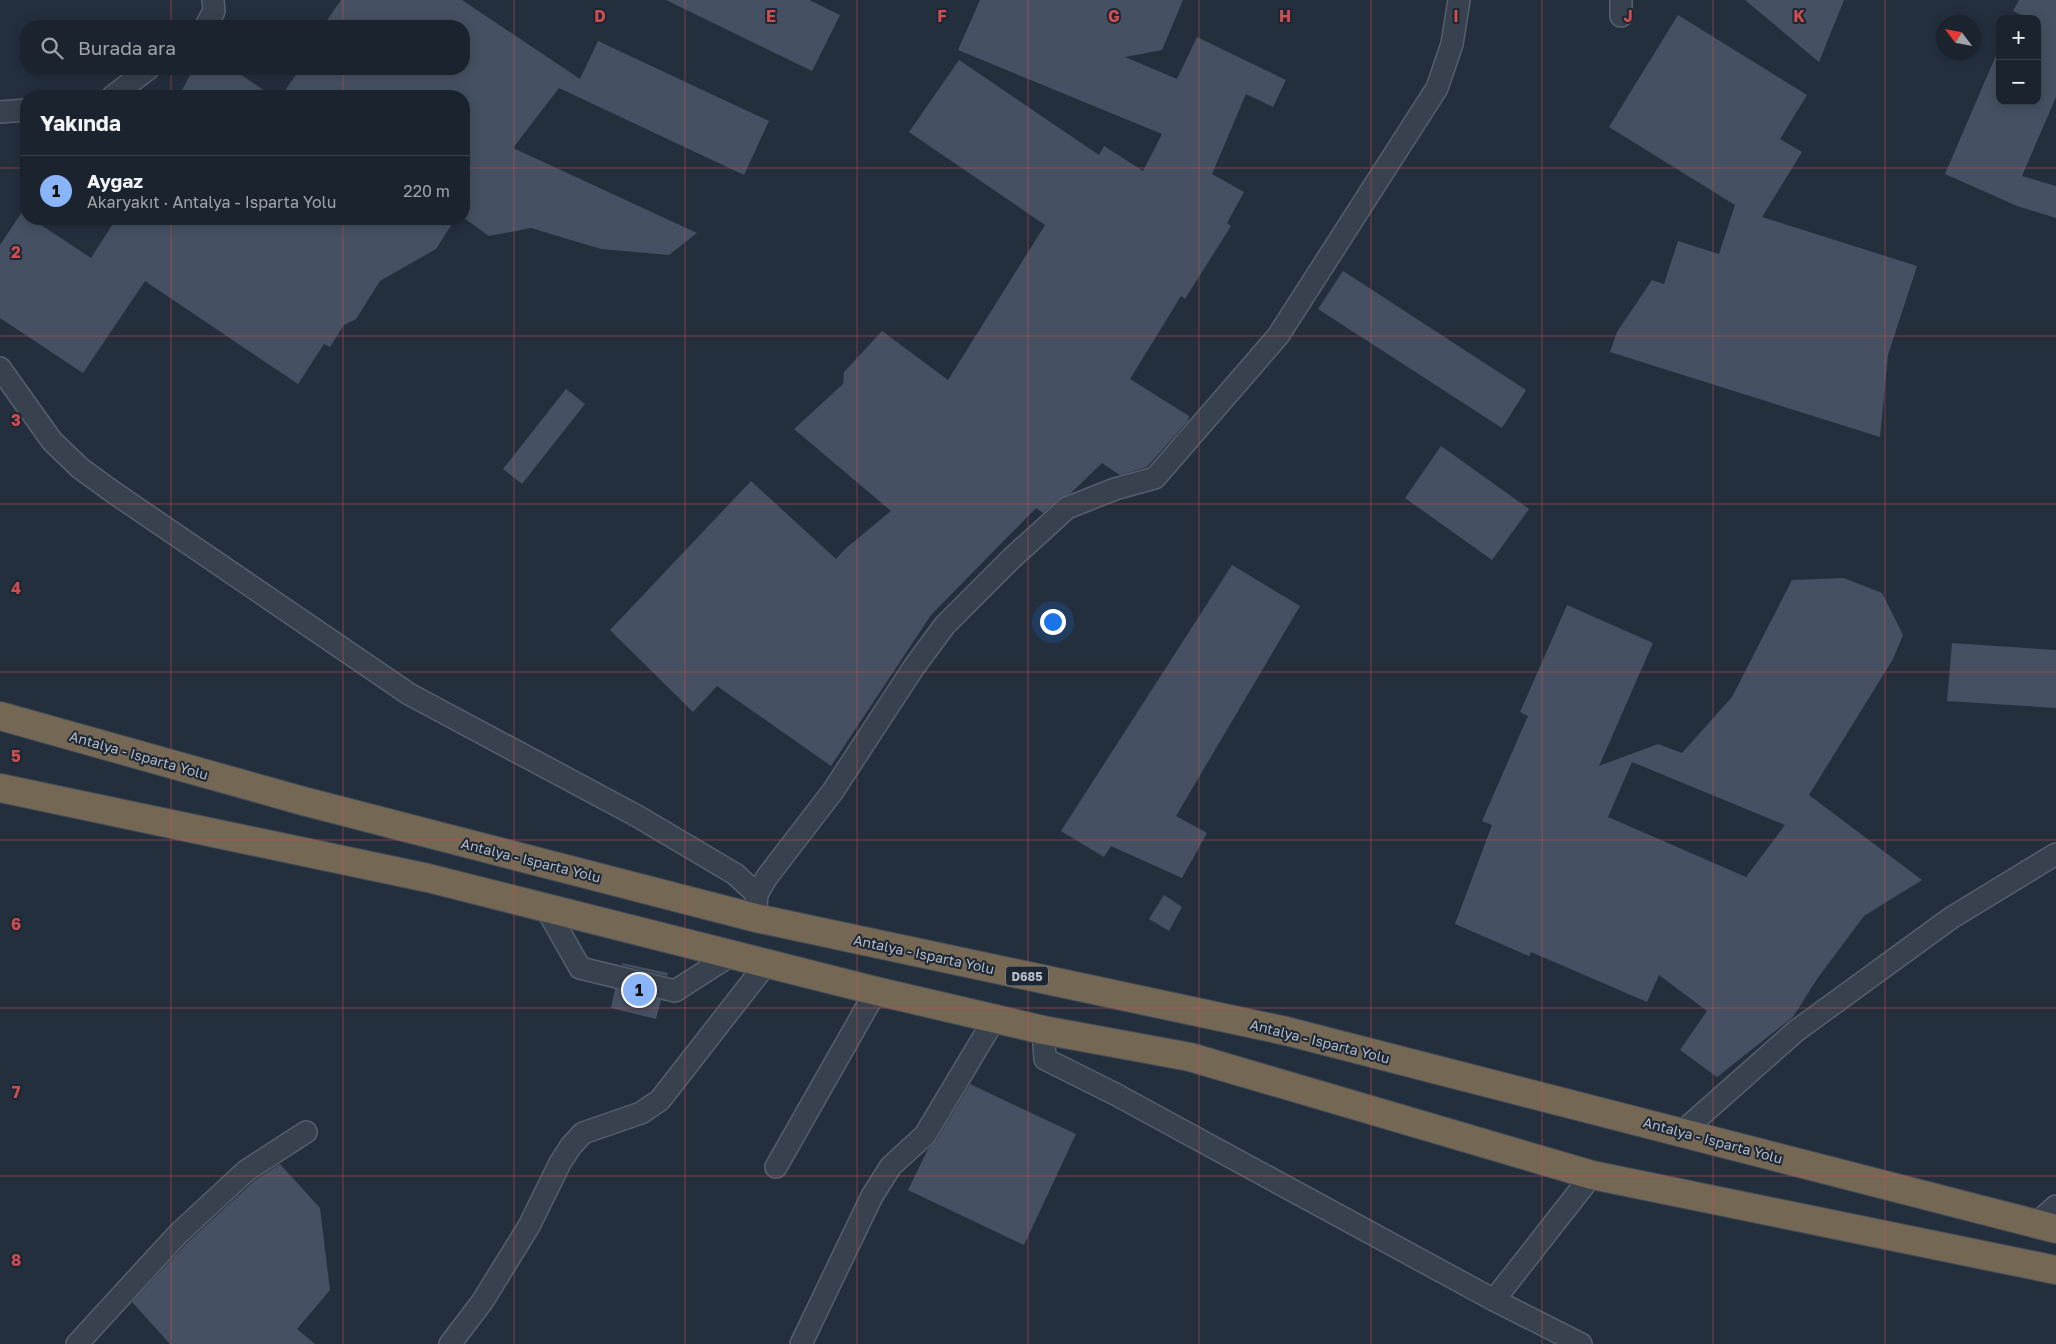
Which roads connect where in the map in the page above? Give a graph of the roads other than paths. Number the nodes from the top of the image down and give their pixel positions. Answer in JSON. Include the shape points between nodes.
{"nodes":[{"id":1,"x":213,"y":0,"type":"edge"},
{"id":2,"x":1459,"y":0,"type":"edge"},
{"id":3,"x":209,"y":20,"type":"edge"},
{"id":4,"x":140,"y":75,"type":"edge"},
{"id":5,"x":120,"y":90,"type":"edge"},
{"id":6,"x":20,"y":110,"type":"edge"},
{"id":7,"x":0,"y":112,"type":"edge"},
{"id":8,"x":0,"y":368,"type":"edge"},
{"id":9,"x":0,"y":716,"type":"edge"},
{"id":10,"x":0,"y":788,"type":"edge"},
{"id":11,"x":2056,"y":854,"type":"edge"},
{"id":12,"x":756,"y":906,"type":"junction"},
{"id":13,"x":546,"y":908,"type":"junction"},
{"id":14,"x":730,"y":955,"type":"junction"},
{"id":15,"x":766,"y":964,"type":"junction"},
{"id":16,"x":876,"y":991,"type":"junction"},
{"id":17,"x":995,"y":1018,"type":"junction"},
{"id":18,"x":1043,"y":1030,"type":"junction"},
{"id":19,"x":306,"y":1132,"type":"dead end"},
{"id":20,"x":1682,"y":1132,"type":"junction"},
{"id":21,"x":776,"y":1167,"type":"dead end"},
{"id":22,"x":1592,"y":1176,"type":"junction"},
{"id":23,"x":2056,"y":1206,"type":"edge"},
{"id":24,"x":2046,"y":1227,"type":"edge"},
{"id":25,"x":2056,"y":1270,"type":"edge"},
{"id":26,"x":1494,"y":1300,"type":"junction"},
{"id":27,"x":77,"y":1344,"type":"edge"},
{"id":28,"x":450,"y":1344,"type":"edge"},
{"id":29,"x":801,"y":1344,"type":"edge"},
{"id":30,"x":1581,"y":1344,"type":"edge"}],
"edges":[{"from":1,"to":3,"type":"street","via":[[214,10]]},
{"from":2,"to":12,"type":"street","via":[[1452,44],[1437,88],[1278,336],[1154,478],[1067,508],[945,625],[833,791],[767,877]]},
{"from":4,"to":5,"type":"street"},
{"from":6,"to":7,"type":"street"},
{"from":8,"to":12,"type":"street","via":[[52,441],[80,468],[113,492],[409,694],[637,816],[735,874]]},
{"from":9,"to":12,"type":"highway","name":"Antalya - Isparta Yolu","number":"D685","via":[[303,801]]},
{"from":10,"to":13,"type":"highway","via":[[428,878]]},
{"from":11,"to":20,"type":"street","via":[[1951,918],[1796,1031]]},
{"from":12,"to":20,"type":"highway","name":"Antalya - Isparta Yolu","number":"D685","via":[[1286,1031]]},
{"from":13,"to":14,"type":"highway"},
{"from":13,"to":14,"type":"street","via":[[580,968],[675,990]]},
{"from":14,"to":15,"type":"highway"},
{"from":15,"to":16,"type":"highway"},
{"from":15,"to":28,"type":"street","via":[[660,1100],[641,1113],[583,1134],[571,1146],[530,1226],[482,1302]]},
{"from":16,"to":17,"type":"highway"},
{"from":16,"to":21,"type":"street"},
{"from":17,"to":18,"type":"highway"},
{"from":17,"to":29,"type":"street","via":[[925,1135],[891,1166],[872,1196]]},
{"from":18,"to":22,"type":"highway","via":[[1190,1057]]},
{"from":18,"to":26,"type":"street","via":[[1045,1059]]},
{"from":19,"to":27,"type":"street","via":[[239,1178],[178,1234]]},
{"from":20,"to":24,"type":"highway","name":"Antalya - Isparta Yolu","number":"D685"},
{"from":22,"to":25,"type":"highway"},
{"from":22,"to":26,"type":"street"},
{"from":23,"to":24,"type":"street"},
{"from":26,"to":30,"type":"street"}]}
